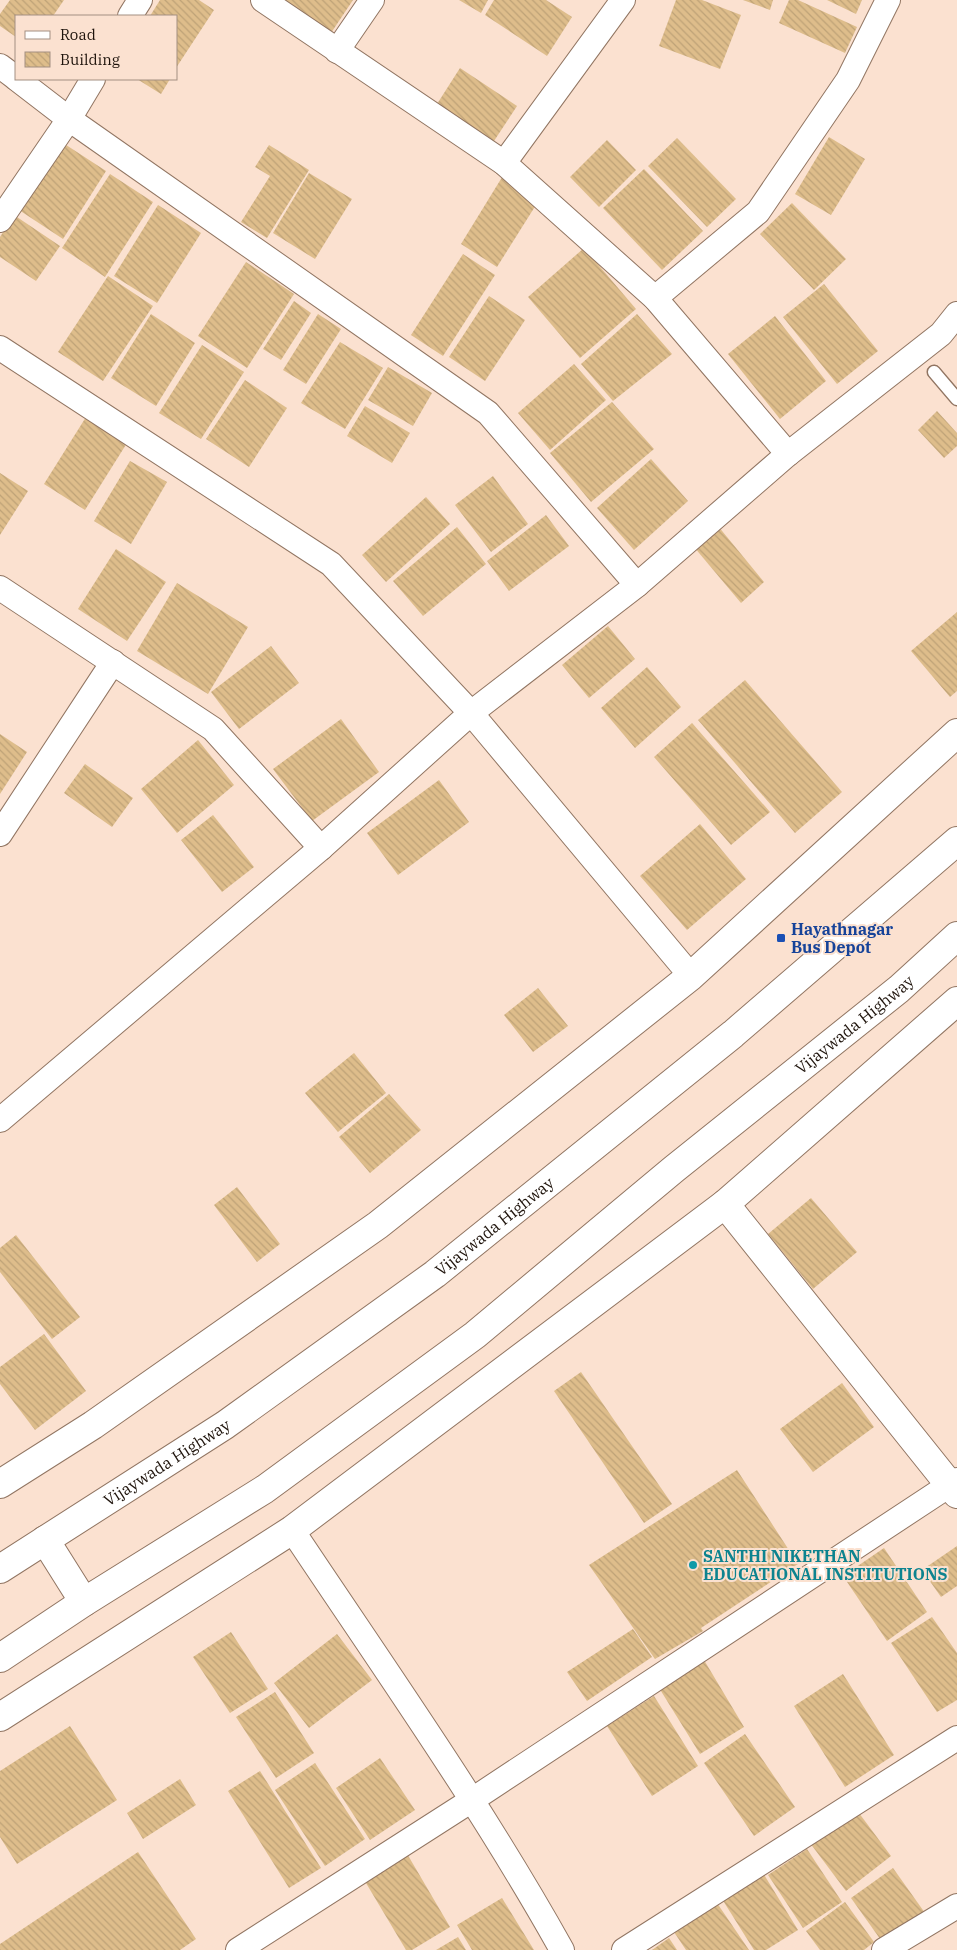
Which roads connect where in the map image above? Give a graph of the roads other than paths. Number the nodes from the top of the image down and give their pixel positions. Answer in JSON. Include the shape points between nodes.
{"nodes":[{"id":1,"x":140,"y":0,"type":"edge"},
{"id":2,"x":262,"y":0,"type":"edge"},
{"id":3,"x":372,"y":0,"type":"edge"},
{"id":4,"x":623,"y":0,"type":"edge"},
{"id":5,"x":888,"y":0,"type":"edge"},
{"id":6,"x":131,"y":15,"type":"edge"},
{"id":7,"x":337,"y":50,"type":"junction"},
{"id":8,"x":0,"y":66,"type":"edge"},
{"id":9,"x":15,"y":78,"type":"edge"},
{"id":10,"x":17,"y":80,"type":"edge"},
{"id":11,"x":92,"y":80,"type":"edge"},
{"id":12,"x":69,"y":119,"type":"junction"},
{"id":13,"x":504,"y":163,"type":"junction"},
{"id":14,"x":0,"y":220,"type":"edge"},
{"id":15,"x":655,"y":298,"type":"junction"},
{"id":16,"x":957,"y":314,"type":"edge"},
{"id":17,"x":0,"y":348,"type":"edge"},
{"id":18,"x":934,"y":372,"type":"dead end"},
{"id":19,"x":957,"y":398,"type":"edge"},
{"id":20,"x":788,"y":454,"type":"junction"},
{"id":21,"x":637,"y":585,"type":"junction"},
{"id":22,"x":0,"y":588,"type":"edge"},
{"id":23,"x":113,"y":662,"type":"junction"},
{"id":24,"x":471,"y":713,"type":"junction"},
{"id":25,"x":957,"y":733,"type":"edge"},
{"id":26,"x":4,"y":821,"type":"edge"},
{"id":27,"x":957,"y":841,"type":"edge"},
{"id":28,"x":321,"y":848,"type":"junction"},
{"id":29,"x":957,"y":936,"type":"edge"},
{"id":30,"x":691,"y":976,"type":"junction"},
{"id":31,"x":957,"y":1001,"type":"edge"},
{"id":32,"x":0,"y":1120,"type":"edge"},
{"id":33,"x":724,"y":1204,"type":"junction"},
{"id":34,"x":0,"y":1484,"type":"edge"},
{"id":35,"x":955,"y":1486,"type":"edge"},
{"id":36,"x":292,"y":1530,"type":"junction"},
{"id":37,"x":46,"y":1540,"type":"junction"},
{"id":38,"x":0,"y":1569,"type":"edge"},
{"id":39,"x":84,"y":1602,"type":"junction"},
{"id":40,"x":0,"y":1658,"type":"edge"},
{"id":41,"x":0,"y":1717,"type":"edge"},
{"id":42,"x":957,"y":1738,"type":"edge"},
{"id":43,"x":472,"y":1800,"type":"junction"},
{"id":44,"x":957,"y":1906,"type":"edge"},
{"id":45,"x":238,"y":1950,"type":"edge"},
{"id":46,"x":562,"y":1950,"type":"edge"},
{"id":47,"x":624,"y":1950,"type":"edge"},
{"id":48,"x":884,"y":1950,"type":"edge"}],
"edges":[{"from":1,"to":6,"type":"street"},
{"from":2,"to":7,"type":"street"},
{"from":3,"to":7,"type":"street"},
{"from":4,"to":13,"type":"street"},
{"from":5,"to":15,"type":"street","via":[[848,80],[758,212]]},
{"from":7,"to":13,"type":"street"},
{"from":8,"to":9,"type":"street"},
{"from":10,"to":12,"type":"street"},
{"from":11,"to":12,"type":"street"},
{"from":12,"to":14,"type":"street"},
{"from":12,"to":21,"type":"street","via":[[488,413]]},
{"from":13,"to":15,"type":"street"},
{"from":15,"to":20,"type":"street"},
{"from":16,"to":20,"type":"street","via":[[941,334]]},
{"from":17,"to":24,"type":"street","via":[[331,564]]},
{"from":18,"to":19,"type":"lane"},
{"from":20,"to":21,"type":"street"},
{"from":21,"to":24,"type":"street"},
{"from":22,"to":23,"type":"street"},
{"from":23,"to":26,"type":"street"},
{"from":23,"to":28,"type":"street","via":[[213,729]]},
{"from":24,"to":28,"type":"street"},
{"from":24,"to":30,"type":"street"},
{"from":25,"to":30,"type":"main road"},
{"from":27,"to":37,"type":"main road","name":"Vijaywada Highway","via":[[733,1034],[435,1274],[224,1425]]},
{"from":28,"to":32,"type":"street"},
{"from":29,"to":39,"type":"main road","name":"Vijaywada Highway","via":[[899,989],[674,1169],[475,1335],[265,1489]]},
{"from":30,"to":34,"type":"main road","via":[[378,1225],[93,1425]]},
{"from":31,"to":33,"type":"main road"},
{"from":33,"to":35,"type":"main road"},
{"from":33,"to":36,"type":"main road"},
{"from":35,"to":43,"type":"street"},
{"from":36,"to":41,"type":"main road"},
{"from":36,"to":43,"type":"street"},
{"from":37,"to":38,"type":"main road","name":"Vijaywada Highway"},
{"from":37,"to":39,"type":"main road"},
{"from":39,"to":40,"type":"main road","name":"Vijaywada Highway"},
{"from":42,"to":47,"type":"street"},
{"from":43,"to":45,"type":"street"},
{"from":43,"to":46,"type":"street"},
{"from":44,"to":48,"type":"street"}]}
